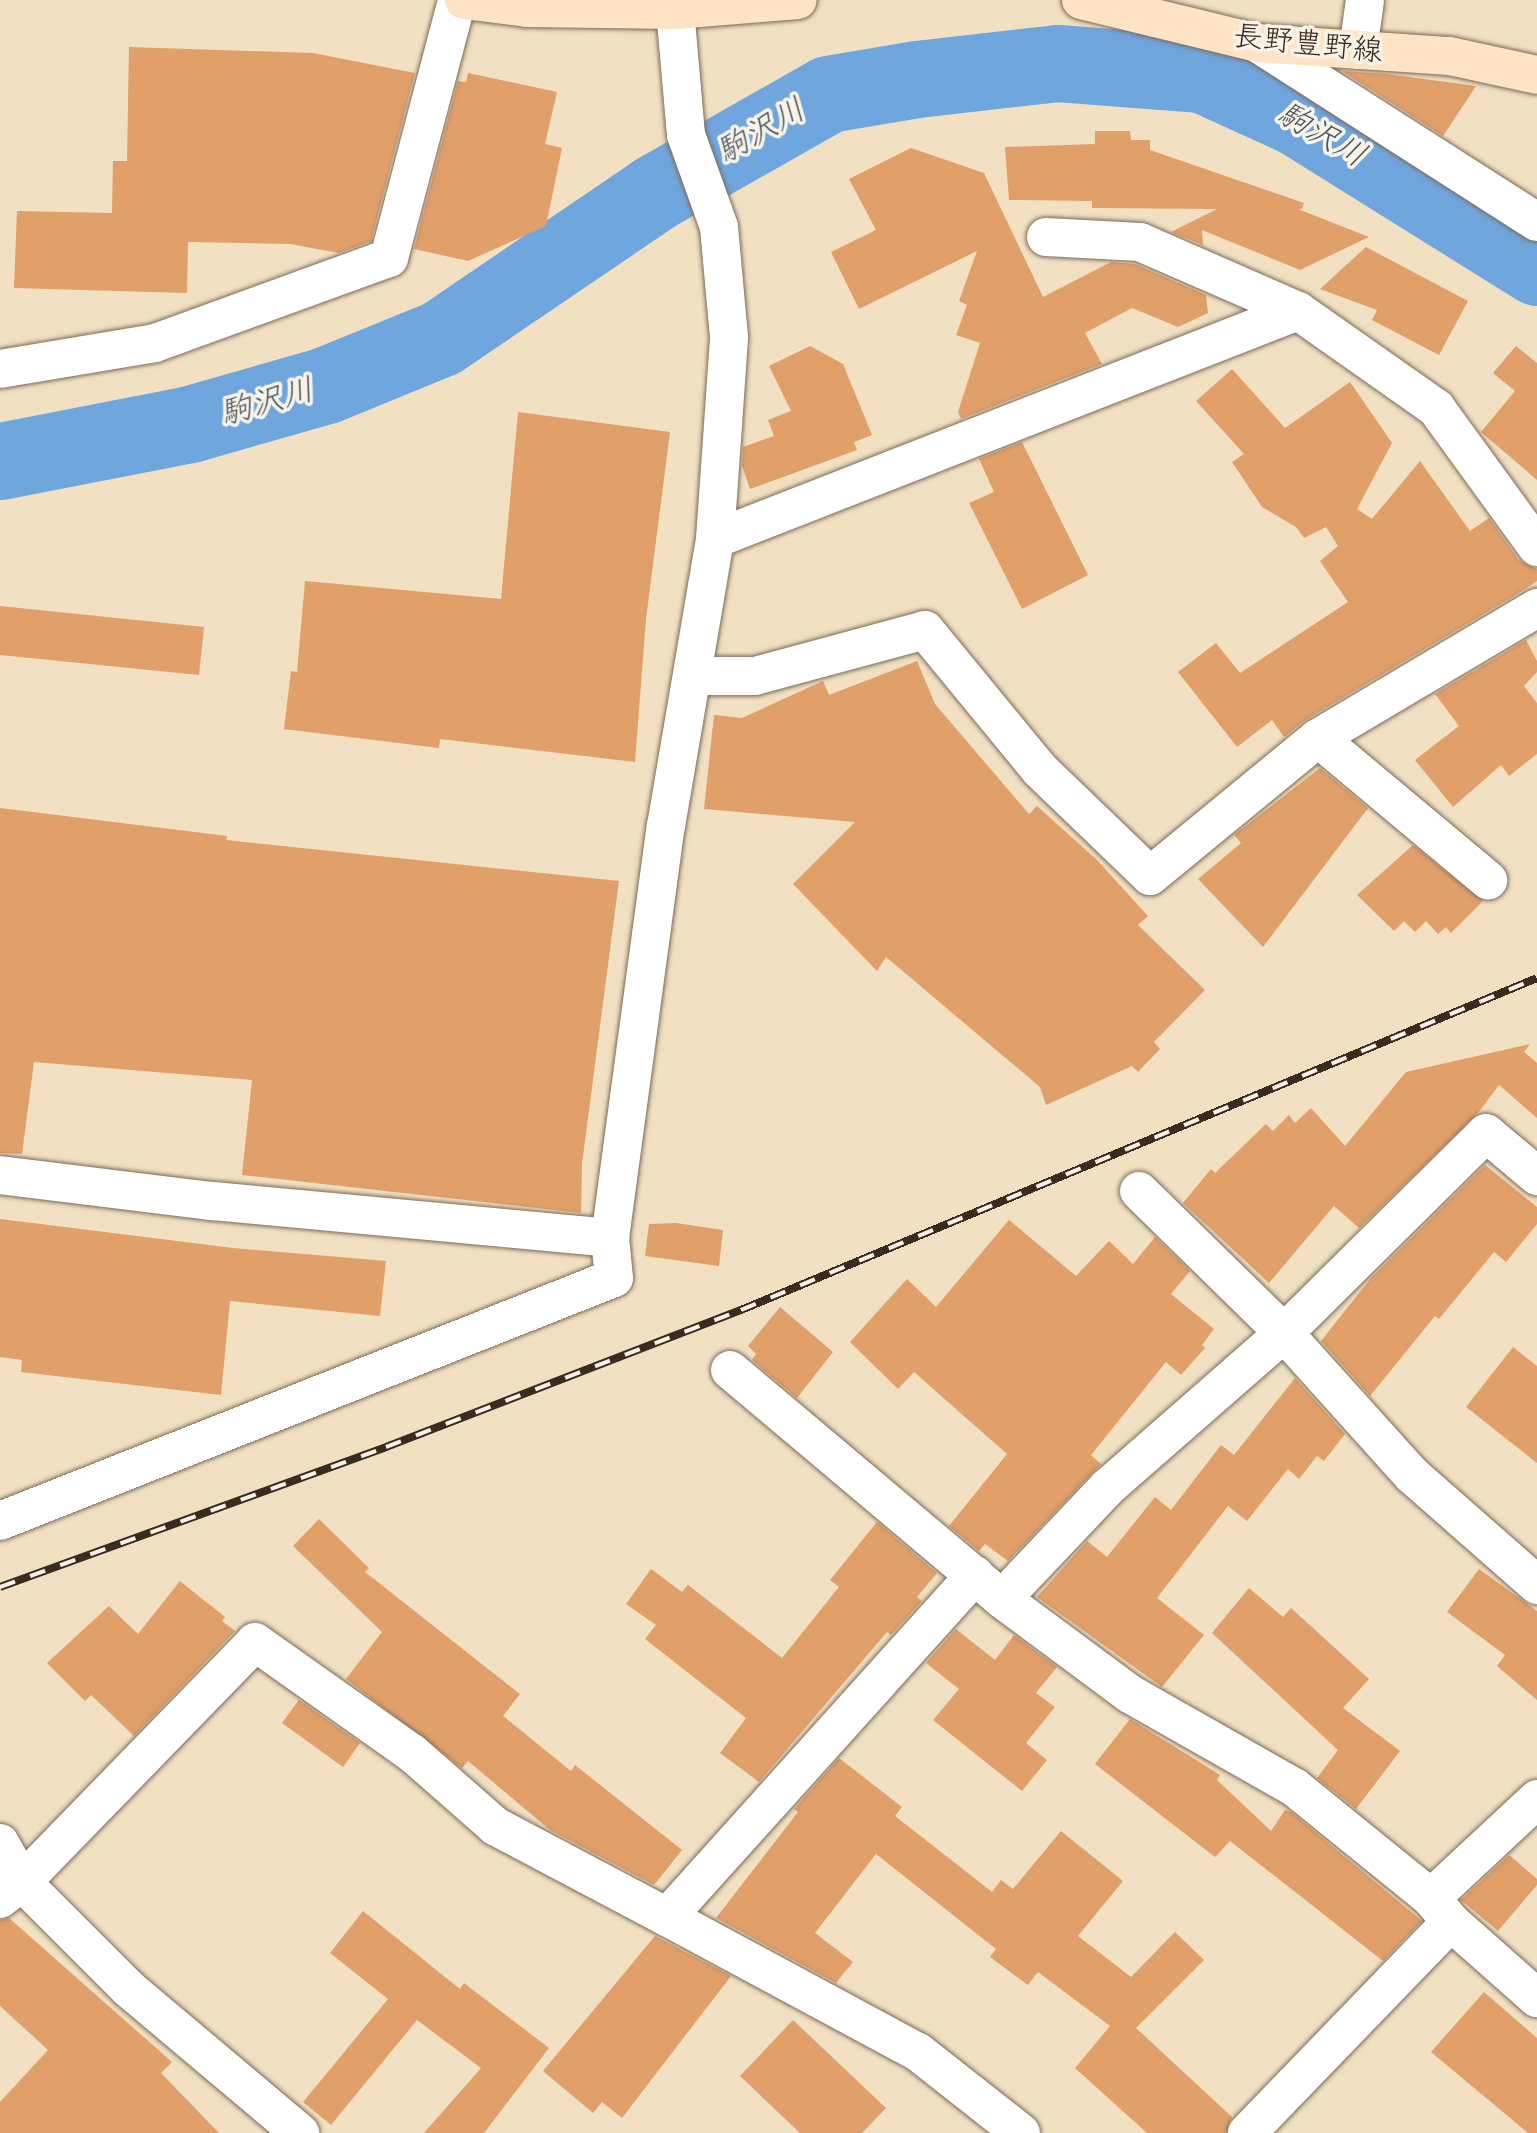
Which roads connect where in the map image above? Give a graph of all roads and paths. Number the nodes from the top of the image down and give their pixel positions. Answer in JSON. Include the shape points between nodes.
{"nodes":[{"id":1,"x":457,"y":0,"type":"edge"},
{"id":2,"x":464,"y":0,"type":"edge"},
{"id":3,"x":798,"y":0,"type":"edge"},
{"id":4,"x":1081,"y":0,"type":"edge"},
{"id":5,"x":1365,"y":0,"type":"edge"},
{"id":6,"x":722,"y":4,"type":"edge"},
{"id":7,"x":675,"y":10,"type":"junction"},
{"id":8,"x":1257,"y":43,"type":"junction"},
{"id":9,"x":1358,"y":50,"type":"junction"},
{"id":10,"x":1537,"y":75,"type":"edge"},
{"id":11,"x":1537,"y":222,"type":"edge"},
{"id":12,"x":1046,"y":237,"type":"dead end"},
{"id":13,"x":1298,"y":312,"type":"junction"},
{"id":14,"x":0,"y":369,"type":"edge"},
{"id":15,"x":715,"y":539,"type":"junction"},
{"id":16,"x":1537,"y":547,"type":"edge"},
{"id":17,"x":1537,"y":608,"type":"edge"},
{"id":18,"x":692,"y":676,"type":"junction"},
{"id":19,"x":1318,"y":738,"type":"junction"},
{"id":20,"x":1488,"y":880,"type":"dead end"},
{"id":21,"x":0,"y":1175,"type":"edge"},
{"id":22,"x":1537,"y":1176,"type":"edge"},
{"id":23,"x":1139,"y":1191,"type":"dead end"},
{"id":24,"x":610,"y":1238,"type":"junction"},
{"id":25,"x":1284,"y":1333,"type":"junction"},
{"id":26,"x":730,"y":1370,"type":"dead end"},
{"id":27,"x":0,"y":1521,"type":"edge"},
{"id":28,"x":1537,"y":1585,"type":"edge"},
{"id":29,"x":988,"y":1587,"type":"junction"},
{"id":30,"x":1537,"y":1799,"type":"edge"},
{"id":31,"x":0,"y":1843,"type":"edge"},
{"id":32,"x":11,"y":1891,"type":"edge"},
{"id":33,"x":1441,"y":1910,"type":"junction"},
{"id":34,"x":667,"y":1917,"type":"junction"},
{"id":35,"x":1537,"y":1998,"type":"edge"},
{"id":36,"x":300,"y":2133,"type":"edge"},
{"id":37,"x":1021,"y":2133,"type":"edge"},
{"id":38,"x":1247,"y":2133,"type":"edge"}],
"edges":[{"from":1,"to":14,"type":"street","via":[[389,258],[155,343]]},
{"from":2,"to":7,"type":"main road","via":[[527,8]]},
{"from":3,"to":6,"type":"main road"},
{"from":4,"to":8,"type":"main road","name":"長野豊野線"},
{"from":5,"to":9,"type":"street"},
{"from":6,"to":7,"type":"main road"},
{"from":7,"to":15,"type":"street","via":[[686,135],[719,227],[729,337]]},
{"from":8,"to":9,"type":"main road","name":"長野豊野線"},
{"from":8,"to":11,"type":"street"},
{"from":9,"to":10,"type":"main road","name":"長野豊野線","via":[[1450,56]]},
{"from":12,"to":13,"type":"street","via":[[1140,242]]},
{"from":13,"to":15,"type":"street"},
{"from":13,"to":16,"type":"street","via":[[1436,408]]},
{"from":15,"to":18,"type":"street"},
{"from":17,"to":19,"type":"street"},
{"from":18,"to":19,"type":"street","via":[[755,676],[925,630],[1039,769],[1150,876]]},
{"from":18,"to":24,"type":"street"},
{"from":19,"to":20,"type":"street"},
{"from":21,"to":24,"type":"street","via":[[213,1201]]},
{"from":22,"to":25,"type":"street","via":[[1486,1133]]},
{"from":23,"to":25,"type":"street"},
{"from":24,"to":27,"type":"street","via":[[614,1278]]},
{"from":25,"to":28,"type":"street","via":[[1412,1475]]},
{"from":25,"to":29,"type":"street"},
{"from":26,"to":29,"type":"street"},
{"from":29,"to":33,"type":"street","via":[[1130,1694],[1294,1787]]},
{"from":29,"to":34,"type":"street"},
{"from":30,"to":33,"type":"street"},
{"from":31,"to":32,"type":"street"},
{"from":32,"to":34,"type":"street","via":[[255,1642],[412,1753],[495,1826]]},
{"from":32,"to":36,"type":"street"},
{"from":33,"to":35,"type":"street"},
{"from":33,"to":38,"type":"street"},
{"from":34,"to":37,"type":"street","via":[[918,2052]]}]}
